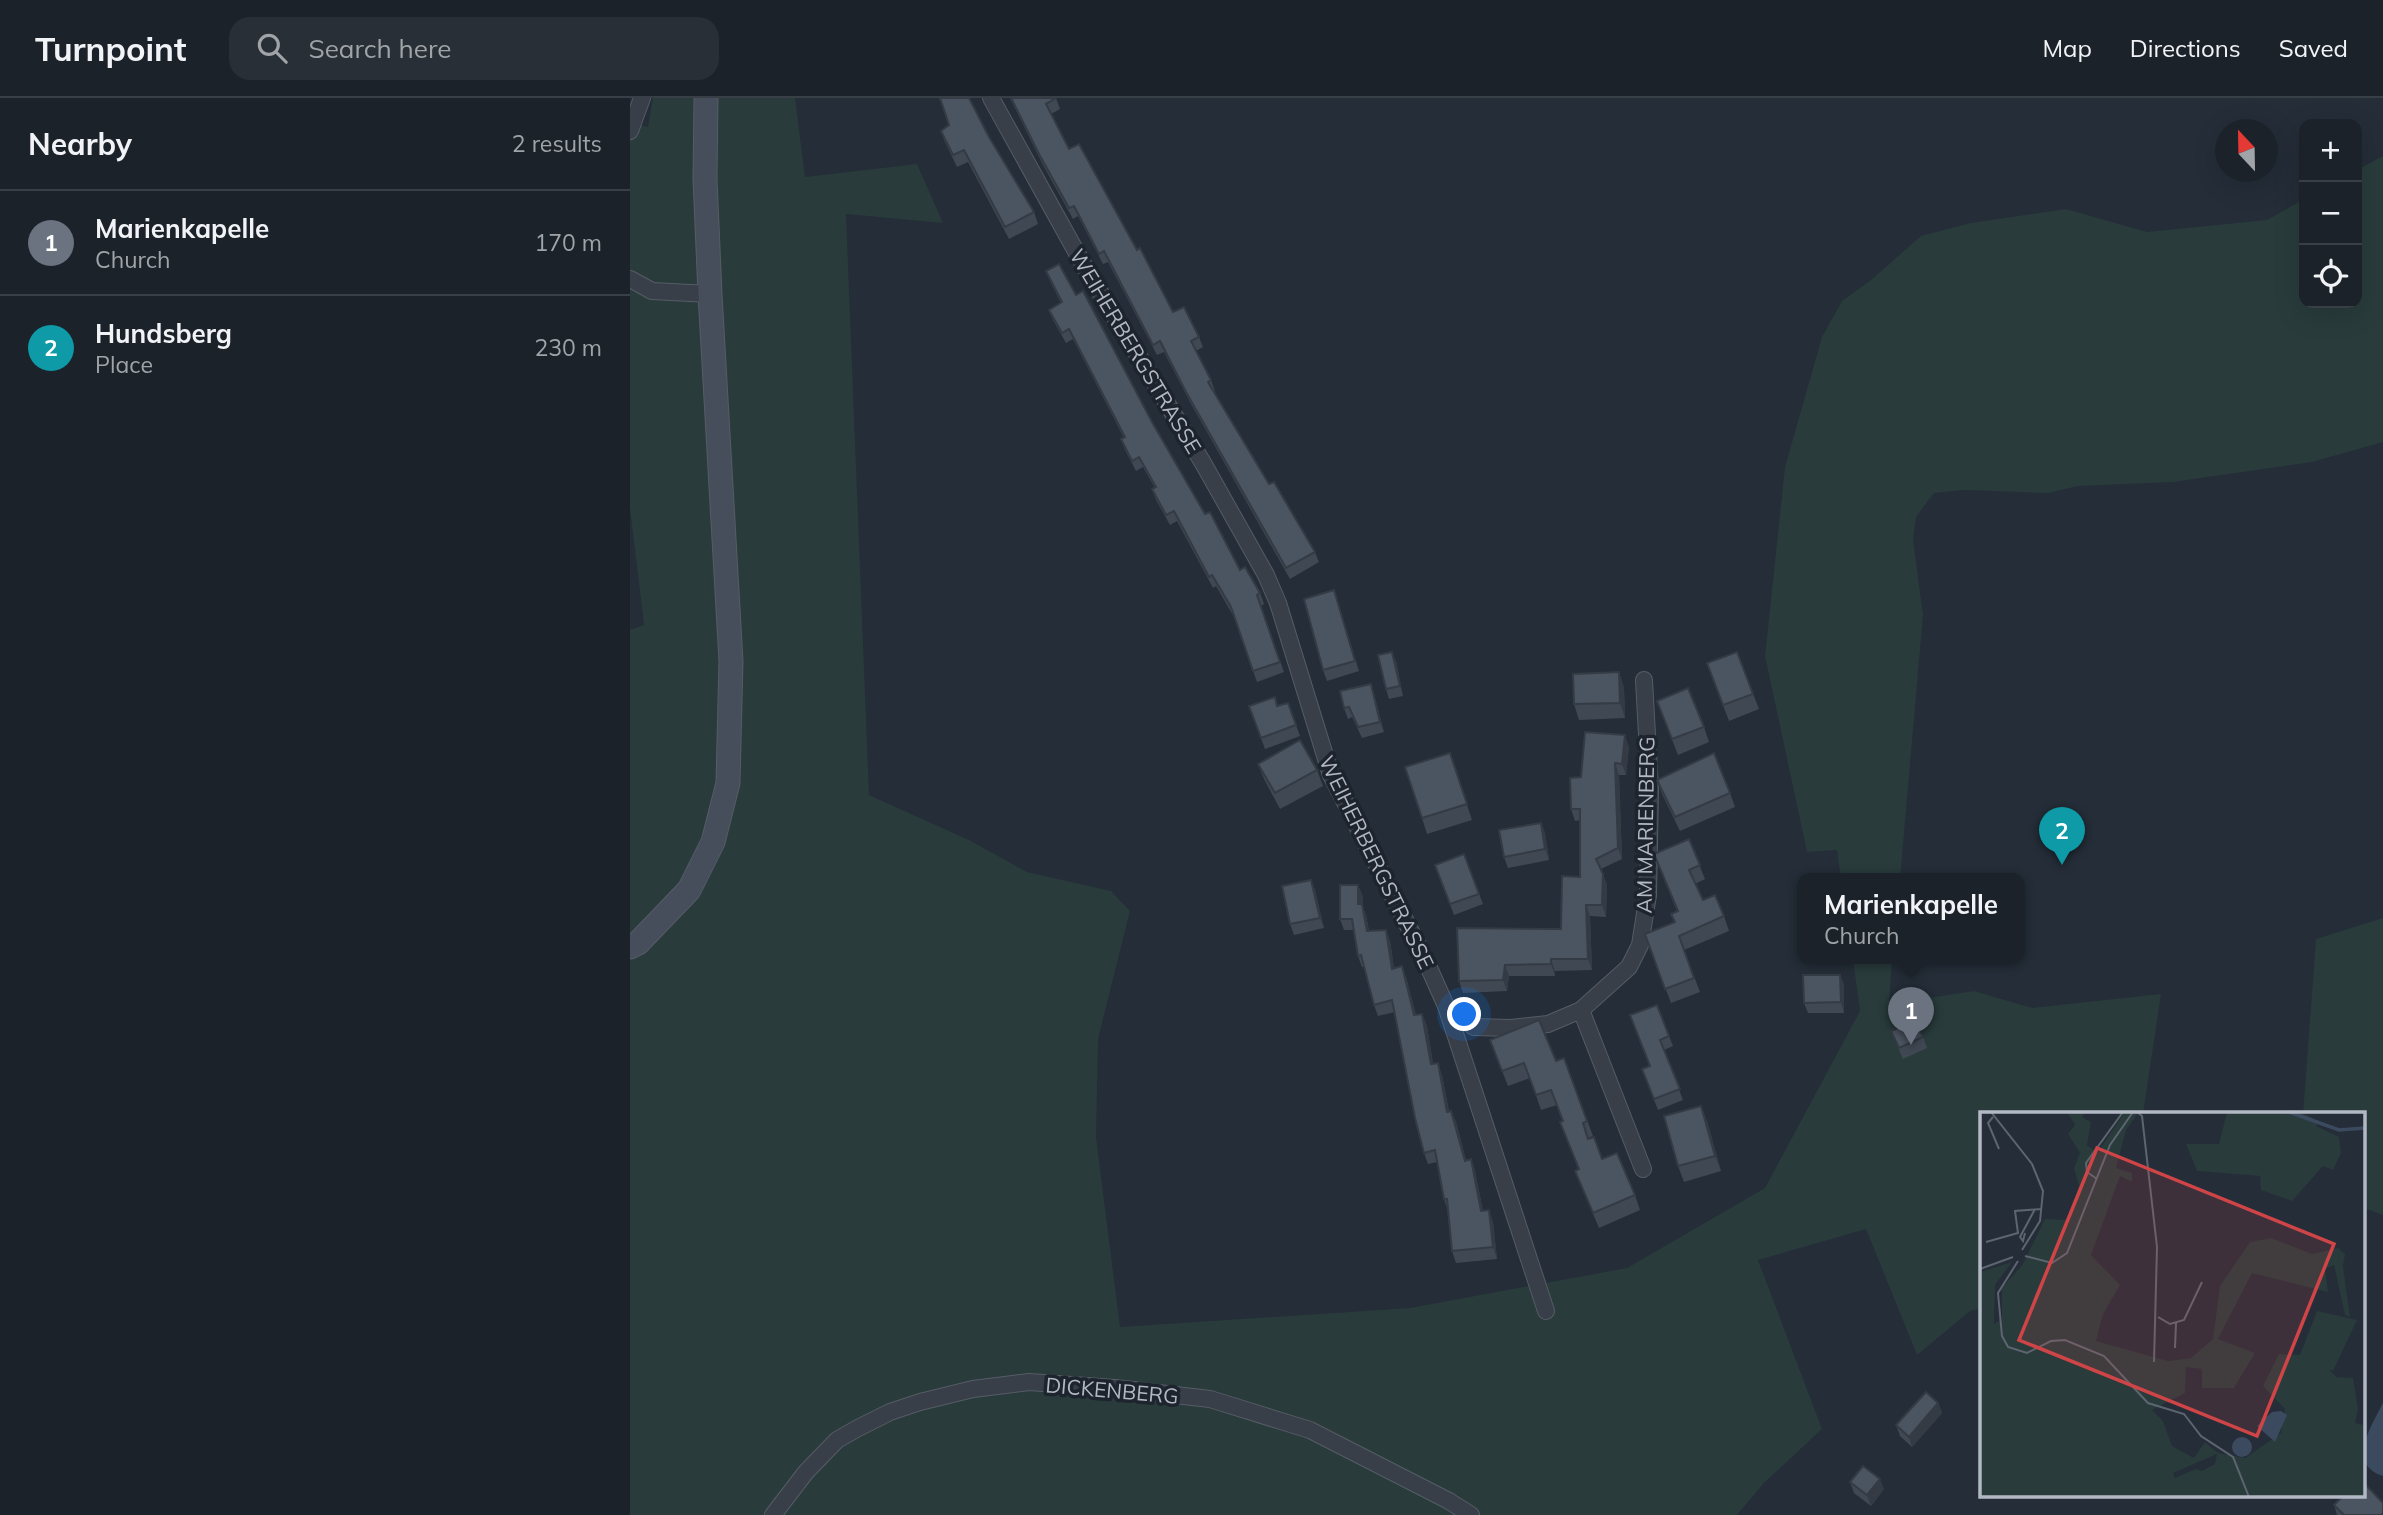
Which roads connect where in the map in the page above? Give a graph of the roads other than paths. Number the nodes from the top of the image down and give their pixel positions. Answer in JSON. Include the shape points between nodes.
{"nodes":[{"id":1,"x":642,"y":98,"type":"edge"},
{"id":2,"x":706,"y":98,"type":"edge"},
{"id":3,"x":991,"y":98,"type":"edge"},
{"id":4,"x":630,"y":131,"type":"edge"},
{"id":5,"x":630,"y":279,"type":"edge"},
{"id":6,"x":709,"y":295,"type":"junction"},
{"id":7,"x":1644,"y":680,"type":"dead end"},
{"id":8,"x":630,"y":947,"type":"edge"},
{"id":9,"x":1446,"y":1006,"type":"junction"},
{"id":10,"x":1581,"y":1010,"type":"junction"},
{"id":11,"x":1643,"y":1169,"type":"dead end"},
{"id":12,"x":1546,"y":1311,"type":"dead end"},
{"id":13,"x":773,"y":1515,"type":"edge"},
{"id":14,"x":1471,"y":1515,"type":"edge"}],
"edges":[{"from":1,"to":4,"type":"street"},
{"from":2,"to":6,"type":"street"},
{"from":3,"to":9,"type":"street","name":"WEIHERBERGSTRASSE","via":[[1266,575],[1331,775]]},
{"from":5,"to":6,"type":"street","via":[[652,291]]},
{"from":6,"to":8,"type":"street","via":[[731,661],[728,783],[713,842],[689,890]]},
{"from":7,"to":10,"type":"street","name":"AM MARIENBERG","via":[[1648,895],[1640,945],[1629,967]]},
{"from":9,"to":10,"type":"street","name":"AM MARIENBERG","via":[[1474,1027],[1486,1028],[1548,1024]]},
{"from":9,"to":12,"type":"street","name":"WEIHERBERGSTRASSE"},
{"from":10,"to":11,"type":"street"},
{"from":13,"to":14,"type":"street","name":"DICKENBERG","via":[[837,1440],[858,1428],[920,1402],[1029,1382],[1210,1399],[1310,1430]]}]}
